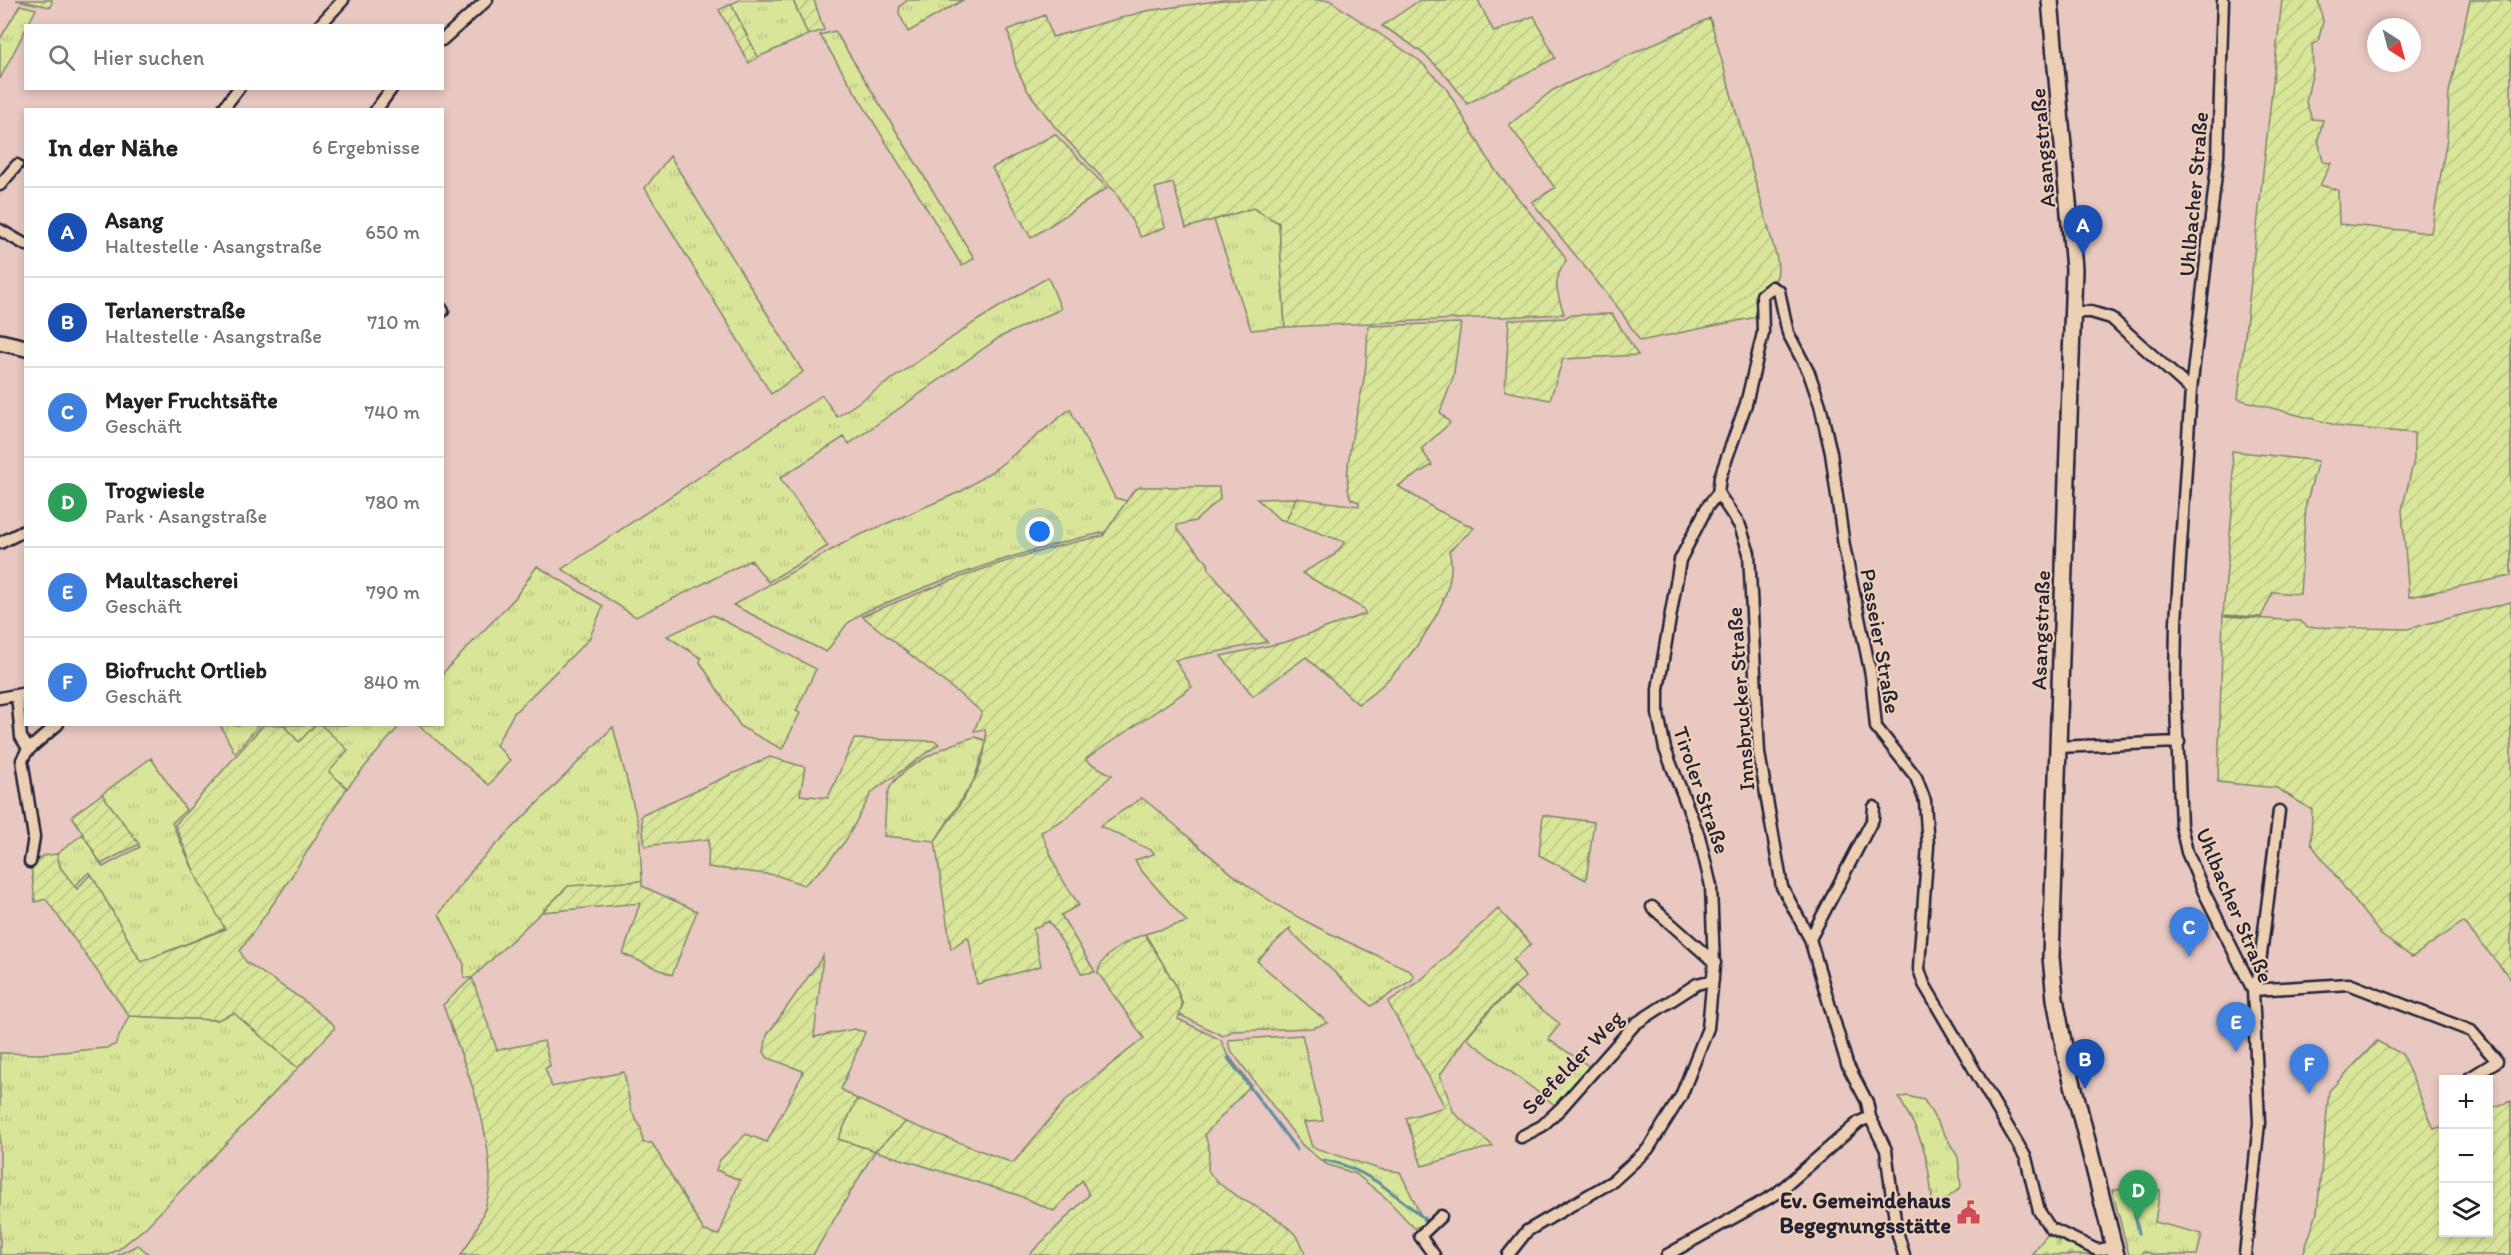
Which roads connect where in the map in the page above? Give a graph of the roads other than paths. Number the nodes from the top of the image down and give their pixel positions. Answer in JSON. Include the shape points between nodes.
{"nodes":[{"id":1,"x":343,"y":0,"type":"edge"},
{"id":2,"x":487,"y":0,"type":"edge"},
{"id":3,"x":2050,"y":0,"type":"edge"},
{"id":4,"x":2223,"y":0,"type":"edge"},
{"id":5,"x":321,"y":24,"type":"edge"},
{"id":6,"x":444,"y":38,"type":"edge"},
{"id":7,"x":237,"y":90,"type":"edge"},
{"id":8,"x":391,"y":90,"type":"edge"},
{"id":9,"x":224,"y":108,"type":"edge"},
{"id":10,"x":377,"y":108,"type":"edge"},
{"id":11,"x":17,"y":165,"type":"dead end"},
{"id":12,"x":0,"y":185,"type":"edge"},
{"id":13,"x":0,"y":230,"type":"edge"},
{"id":14,"x":24,"y":244,"type":"edge"},
{"id":15,"x":2074,"y":312,"type":"junction"},
{"id":16,"x":0,"y":342,"type":"edge"},
{"id":17,"x":24,"y":348,"type":"edge"},
{"id":18,"x":2191,"y":390,"type":"junction"},
{"id":19,"x":1718,"y":493,"type":"junction"},
{"id":20,"x":24,"y":531,"type":"edge"},
{"id":21,"x":0,"y":543,"type":"edge"},
{"id":22,"x":1680,"y":560,"type":"joint"},
{"id":23,"x":21,"y":694,"type":"edge"},
{"id":24,"x":0,"y":698,"type":"edge"},
{"id":25,"x":56,"y":726,"type":"edge"},
{"id":26,"x":2179,"y":742,"type":"junction"},
{"id":27,"x":2058,"y":747,"type":"junction"},
{"id":28,"x":29,"y":750,"type":"junction"},
{"id":29,"x":1874,"y":807,"type":"dead end"},
{"id":30,"x":2279,"y":811,"type":"dead end"},
{"id":31,"x":30,"y":862,"type":"dead end"},
{"id":32,"x":1652,"y":907,"type":"dead end"},
{"id":33,"x":1810,"y":939,"type":"junction"},
{"id":34,"x":1714,"y":963,"type":"junction"},
{"id":35,"x":1713,"y":980,"type":"junction"},
{"id":36,"x":2253,"y":990,"type":"junction"},
{"id":37,"x":2476,"y":1075,"type":"edge"},
{"id":38,"x":1870,"y":1117,"type":"junction"},
{"id":39,"x":1521,"y":1137,"type":"dead end"},
{"id":40,"x":1441,"y":1216,"type":"dead end"},
{"id":41,"x":2116,"y":1251,"type":"edge"},
{"id":42,"x":1434,"y":1255,"type":"edge"},
{"id":43,"x":1508,"y":1255,"type":"edge"},
{"id":44,"x":1667,"y":1255,"type":"edge"},
{"id":45,"x":1904,"y":1255,"type":"edge"},
{"id":46,"x":2245,"y":1255,"type":"edge"}],
"edges":[{"from":1,"to":5,"type":"street"},
{"from":2,"to":6,"type":"street"},
{"from":3,"to":15,"type":"street","name":"Asangstraße","via":[[2073,240]]},
{"from":4,"to":18,"type":"street","name":"Uhlbacher Straße","via":[[2218,158]]},
{"from":7,"to":9,"type":"street"},
{"from":8,"to":10,"type":"street"},
{"from":11,"to":12,"type":"street"},
{"from":13,"to":14,"type":"street"},
{"from":15,"to":18,"type":"street","via":[[2111,318]]},
{"from":15,"to":27,"type":"street","name":"Asangstraße"},
{"from":16,"to":17,"type":"street"},
{"from":18,"to":26,"type":"street","name":"Uhlbacher Straße","via":[[2176,622]]},
{"from":19,"to":22,"type":"street","name":"Passeier Straße"},
{"from":19,"to":33,"type":"street","name":"Innsbrucker Straße","via":[[1740,526],[1749,553],[1759,753],[1782,887]]},
{"from":19,"to":41,"type":"street","name":"Passeier Straße","via":[[1757,361],[1763,329],[1762,295],[1774,287],[1779,291],[1789,336],[1809,373],[1820,405],[1871,675],[1876,727],[1916,777],[1926,801],[1928,846],[1919,969],[1923,984],[2026,1158],[2039,1211],[2050,1228],[2097,1250]]},
{"from":20,"to":21,"type":"street"},
{"from":22,"to":34,"type":"street","name":"Tiroler Straße","via":[[1663,650],[1658,714],[1665,749],[1708,870]]},
{"from":23,"to":24,"type":"street"},
{"from":23,"to":28,"type":"street","via":[[21,737]]},
{"from":25,"to":28,"type":"street"},
{"from":26,"to":27,"type":"street"},
{"from":26,"to":36,"type":"street","name":"Uhlbacher Straße","via":[[2181,826],[2187,852]]},
{"from":27,"to":41,"type":"street","name":"Asangstraße","via":[[2051,957],[2054,993],[2074,1093]]},
{"from":28,"to":31,"type":"street","via":[[22,766],[34,831]]},
{"from":29,"to":33,"type":"street","via":[[1873,819]]},
{"from":30,"to":36,"type":"street","via":[[2258,979]]},
{"from":32,"to":34,"type":"street"},
{"from":33,"to":38,"type":"street","name":"Innsbrucker Straße","via":[[1847,1064],[1867,1102]]},
{"from":34,"to":35,"type":"street","name":"Tiroler Straße"},
{"from":35,"to":39,"type":"street","name":"Seefelder Weg","via":[[1697,984],[1635,1024],[1561,1108],[1542,1126]]},
{"from":35,"to":43,"type":"street","name":"Tiroler Straße","via":[[1708,1028],[1701,1049],[1681,1096],[1657,1137],[1626,1171],[1537,1224]]},
{"from":36,"to":37,"type":"street","via":[[2349,984],[2471,1031],[2497,1061]]},
{"from":36,"to":46,"type":"street","name":"Uhlbacher Straße","via":[[2259,1123]]},
{"from":38,"to":44,"type":"street","via":[[1858,1122],[1776,1194]]},
{"from":38,"to":45,"type":"street","name":"Innsbrucker Straße","via":[[1886,1150],[1896,1228]]},
{"from":40,"to":42,"type":"street","via":[[1420,1236]]}]}
